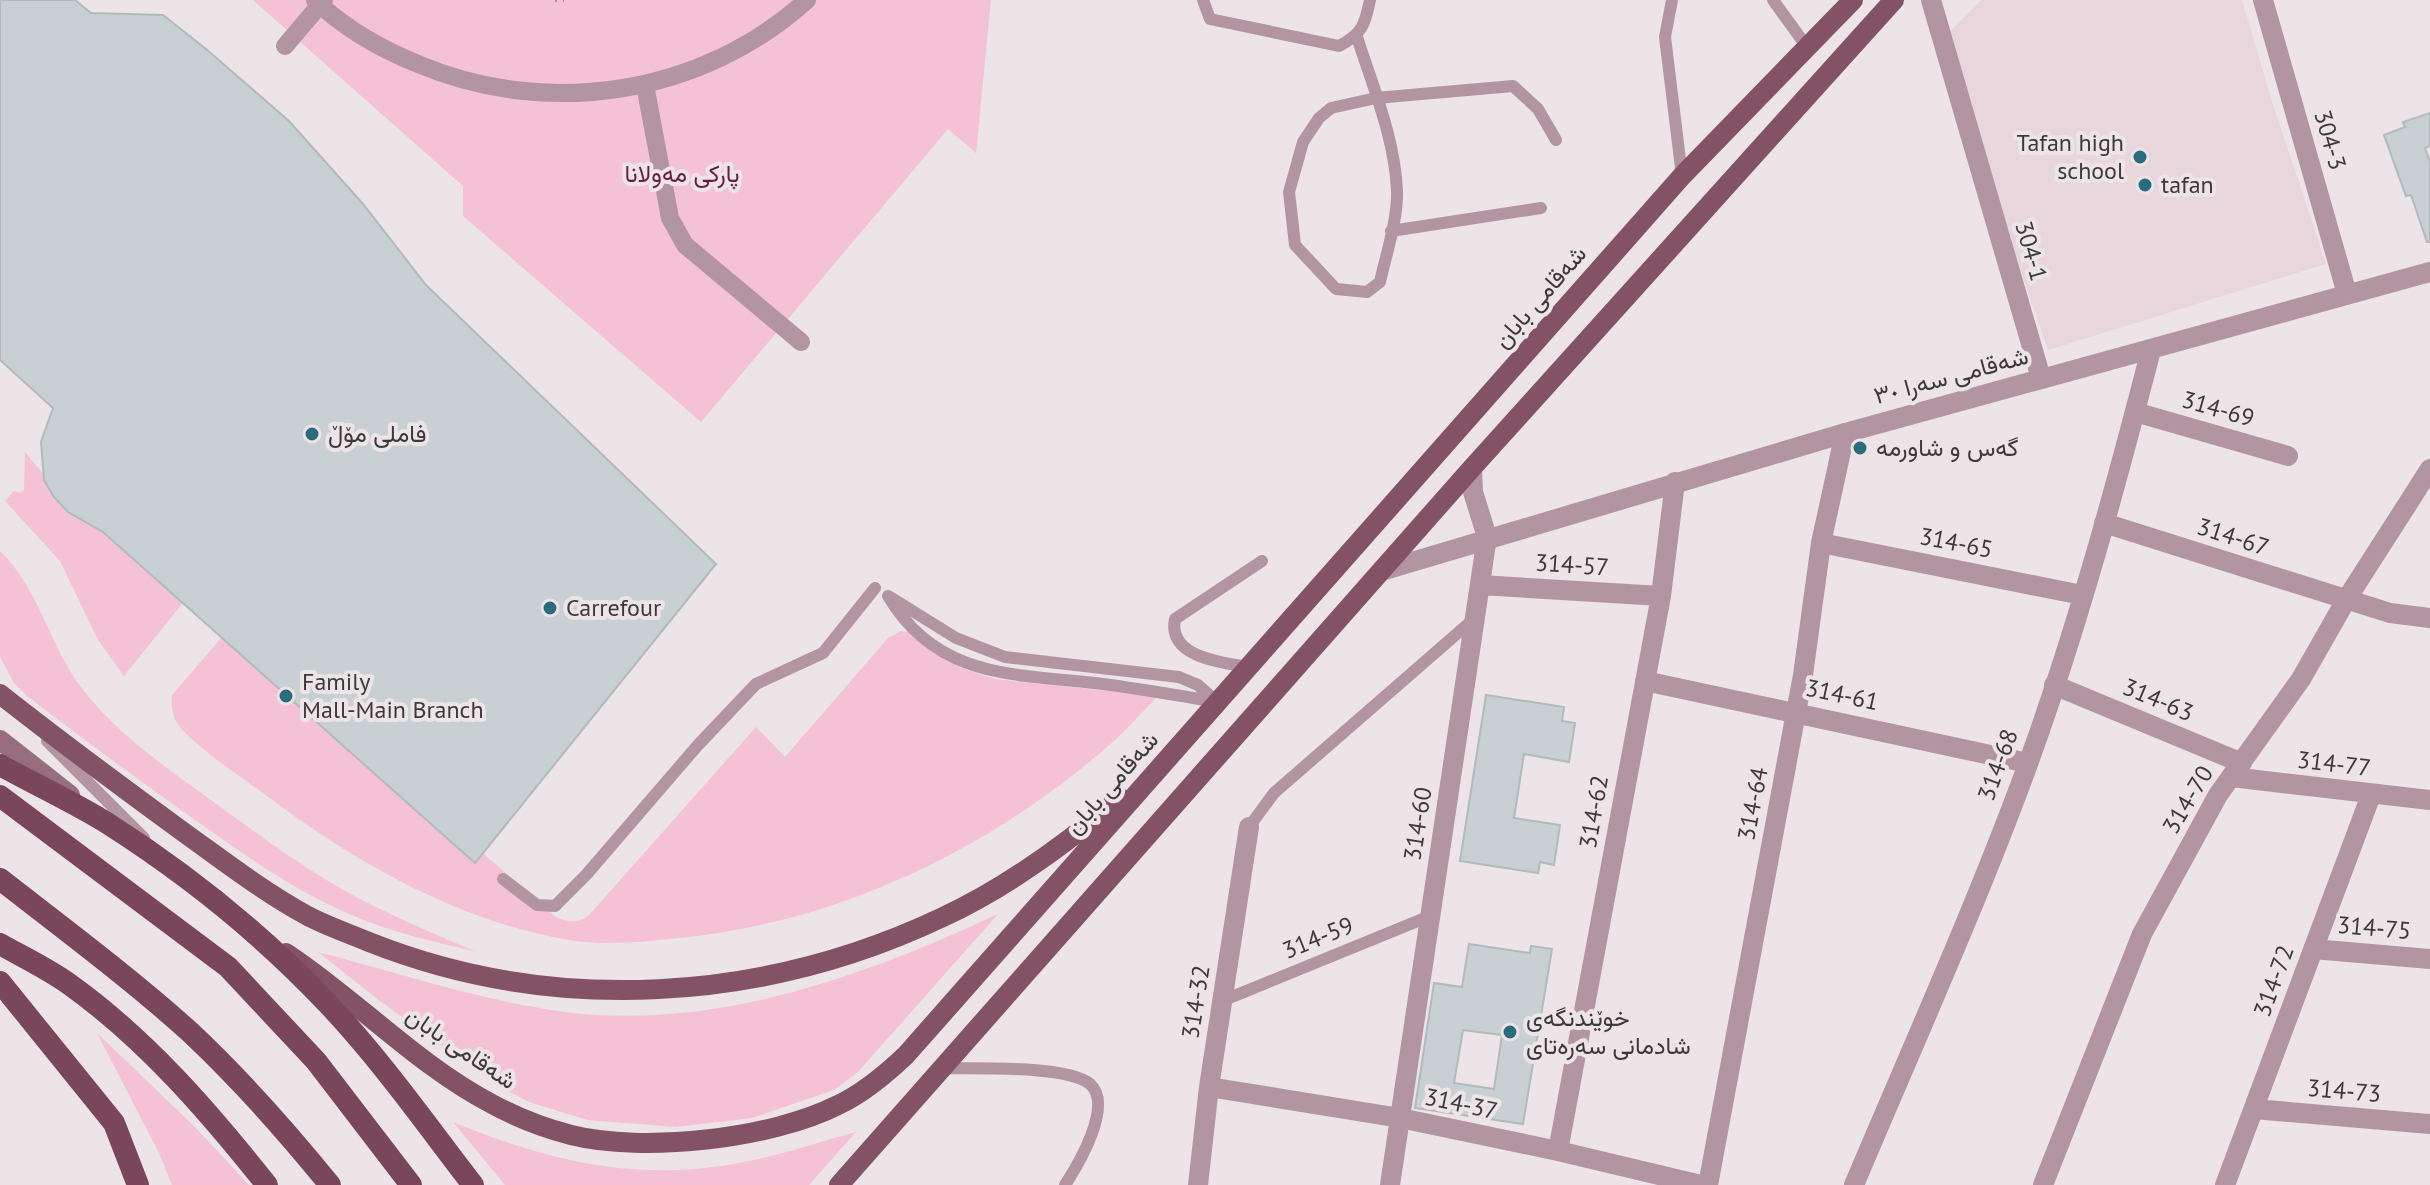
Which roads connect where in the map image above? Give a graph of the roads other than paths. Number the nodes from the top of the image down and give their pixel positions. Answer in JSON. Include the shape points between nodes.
{"nodes":[{"id":1,"x":807,"y":0,"type":"edge"},
{"id":2,"x":1203,"y":0,"type":"edge"},
{"id":3,"x":1370,"y":0,"type":"edge"},
{"id":4,"x":1672,"y":0,"type":"edge"},
{"id":5,"x":1773,"y":0,"type":"edge"},
{"id":6,"x":1894,"y":0,"type":"edge"},
{"id":7,"x":1931,"y":0,"type":"edge"},
{"id":8,"x":2263,"y":0,"type":"edge"},
{"id":9,"x":1851,"y":1,"type":"edge"},
{"id":10,"x":320,"y":2,"type":"edge"},
{"id":11,"x":1357,"y":37,"type":"junction"},
{"id":12,"x":285,"y":46,"type":"dead end"},
{"id":13,"x":1807,"y":47,"type":"junction"},
{"id":14,"x":645,"y":85,"type":"junction"},
{"id":15,"x":1376,"y":98,"type":"junction"},
{"id":16,"x":1556,"y":140,"type":"dead end"},
{"id":17,"x":1682,"y":176,"type":"junction"},
{"id":18,"x":1541,"y":208,"type":"dead end"},
{"id":19,"x":1391,"y":231,"type":"junction"},
{"id":20,"x":2430,"y":272,"type":"edge"},
{"id":21,"x":2347,"y":294,"type":"junction"},
{"id":22,"x":801,"y":342,"type":"dead end"},
{"id":23,"x":2151,"y":350,"type":"junction"},
{"id":24,"x":2041,"y":378,"type":"junction"},
{"id":25,"x":2135,"y":412,"type":"junction"},
{"id":26,"x":1845,"y":433,"type":"junction"},
{"id":27,"x":2288,"y":456,"type":"dead end"},
{"id":28,"x":1472,"y":468,"type":"junction"},
{"id":29,"x":2430,"y":469,"type":"edge"},
{"id":30,"x":1675,"y":482,"type":"junction"},
{"id":31,"x":2104,"y":523,"type":"junction"},
{"id":32,"x":1487,"y":537,"type":"junction"},
{"id":33,"x":1821,"y":543,"type":"junction"},
{"id":34,"x":1262,"y":561,"type":"dead end"},
{"id":35,"x":1385,"y":570,"type":"junction"},
{"id":36,"x":1480,"y":585,"type":"junction"},
{"id":37,"x":875,"y":588,"type":"dead end"},
{"id":38,"x":2082,"y":595,"type":"junction"},
{"id":39,"x":1661,"y":596,"type":"junction"},
{"id":40,"x":2346,"y":600,"type":"junction"},
{"id":41,"x":1475,"y":618,"type":"junction"},
{"id":42,"x":2430,"y":618,"type":"edge"},
{"id":43,"x":1246,"y":670,"type":"junction"},
{"id":44,"x":1645,"y":681,"type":"junction"},
{"id":45,"x":2054,"y":685,"type":"junction"},
{"id":46,"x":0,"y":694,"type":"edge"},
{"id":47,"x":1270,"y":697,"type":"junction"},
{"id":48,"x":1217,"y":702,"type":"junction"},
{"id":49,"x":1796,"y":712,"type":"junction"},
{"id":50,"x":1244,"y":726,"type":"junction"},
{"id":51,"x":0,"y":740,"type":"edge"},
{"id":52,"x":1180,"y":746,"type":"junction"},
{"id":53,"x":2028,"y":763,"type":"junction"},
{"id":54,"x":0,"y":765,"type":"edge"},
{"id":55,"x":2237,"y":770,"type":"junction"},
{"id":56,"x":2371,"y":795,"type":"junction"},
{"id":57,"x":0,"y":796,"type":"edge"},
{"id":58,"x":2430,"y":800,"type":"edge"},
{"id":59,"x":105,"y":822,"type":"junction"},
{"id":60,"x":1249,"y":827,"type":"joint"},
{"id":61,"x":177,"y":870,"type":"junction"},
{"id":62,"x":0,"y":879,"type":"edge"},
{"id":63,"x":503,"y":879,"type":"dead end"},
{"id":64,"x":1430,"y":916,"type":"junction"},
{"id":65,"x":253,"y":931,"type":"junction"},
{"id":66,"x":0,"y":944,"type":"edge"},
{"id":67,"x":2313,"y":949,"type":"junction"},
{"id":68,"x":2430,"y":959,"type":"edge"},
{"id":69,"x":0,"y":982,"type":"edge"},
{"id":70,"x":1222,"y":1001,"type":"junction"},
{"id":71,"x":944,"y":1068,"type":"junction"},
{"id":72,"x":1209,"y":1087,"type":"junction"},
{"id":73,"x":2254,"y":1109,"type":"junction"},
{"id":74,"x":1400,"y":1118,"type":"junction"},
{"id":75,"x":2430,"y":1124,"type":"edge"},
{"id":76,"x":1558,"y":1151,"type":"junction"},
{"id":77,"x":138,"y":1185,"type":"edge"},
{"id":78,"x":267,"y":1185,"type":"edge"},
{"id":79,"x":330,"y":1185,"type":"edge"},
{"id":80,"x":411,"y":1185,"type":"edge"},
{"id":81,"x":473,"y":1185,"type":"edge"},
{"id":82,"x":839,"y":1185,"type":"edge"},
{"id":83,"x":1065,"y":1185,"type":"edge"},
{"id":84,"x":1198,"y":1185,"type":"edge"},
{"id":85,"x":1390,"y":1185,"type":"edge"},
{"id":86,"x":1701,"y":1185,"type":"edge"},
{"id":87,"x":1708,"y":1185,"type":"edge"},
{"id":88,"x":1854,"y":1185,"type":"edge"},
{"id":89,"x":2043,"y":1185,"type":"edge"},
{"id":90,"x":2225,"y":1185,"type":"edge"}],
"edges":[{"from":1,"to":14,"type":"street","via":[[722,59]]},
{"from":2,"to":11,"type":"lane","via":[[1210,19],[1339,46]]},
{"from":3,"to":11,"type":"lane"},
{"from":4,"to":17,"type":"lane","via":[[1665,37]]},
{"from":5,"to":13,"type":"lane"},
{"from":6,"to":28,"type":"main road"},
{"from":7,"to":24,"type":"street","name":"304-1"},
{"from":8,"to":21,"type":"street","name":"304-3"},
{"from":9,"to":13,"type":"main road","name":"شەقامی بابان"},
{"from":10,"to":12,"type":"street"},
{"from":10,"to":14,"type":"street","via":[[386,51],[450,78],[517,92],[586,94]]},
{"from":11,"to":15,"type":"lane"},
{"from":13,"to":17,"type":"main road","name":"شەقامی بابان"},
{"from":14,"to":22,"type":"street","via":[[675,231]]},
{"from":15,"to":16,"type":"lane","via":[[1513,86],[1538,109]]},
{"from":15,"to":19,"type":"lane","via":[[1398,193]]},
{"from":15,"to":19,"type":"lane","via":[[1331,108],[1303,142],[1289,192],[1295,245],[1336,289],[1367,292],[1380,282]]},
{"from":17,"to":43,"type":"main road","name":"شەقامی بابان"},
{"from":18,"to":19,"type":"lane"},
{"from":20,"to":21,"type":"street","name":"شەقامی سەرا ٣٠"},
{"from":21,"to":23,"type":"street","name":"شەقامی سەرا ٣٠"},
{"from":23,"to":24,"type":"street","name":"شەقامی سەرا ٣٠"},
{"from":23,"to":25,"type":"street","name":"314-68"},
{"from":24,"to":26,"type":"street","name":"شەقامی سەرا ٣٠"},
{"from":25,"to":27,"type":"street","name":"314-69"},
{"from":25,"to":31,"type":"street","name":"314-68"},
{"from":26,"to":30,"type":"street","name":"شەقامی سەرا ٣٠"},
{"from":26,"to":33,"type":"street","name":"314-64"},
{"from":28,"to":32,"type":"street","via":[[1473,492]]},
{"from":28,"to":35,"type":"main road"},
{"from":29,"to":40,"type":"street","name":"314-70"},
{"from":30,"to":32,"type":"street","name":"شەقامی سەرا ٣٠"},
{"from":30,"to":39,"type":"street","name":"314-62"},
{"from":31,"to":38,"type":"street","name":"314-68"},
{"from":31,"to":40,"type":"street","name":"314-67"},
{"from":32,"to":35,"type":"street","name":"شەقامی سەرا ٣٠"},
{"from":32,"to":36,"type":"street","name":"314-60"},
{"from":33,"to":38,"type":"street","name":"314-65"},
{"from":33,"to":49,"type":"street","name":"314-64"},
{"from":34,"to":43,"type":"lane","via":[[1175,619],[1173,627],[1181,644],[1197,655]]},
{"from":35,"to":47,"type":"main road"},
{"from":36,"to":39,"type":"street","name":"314-57"},
{"from":36,"to":41,"type":"street","name":"314-60"},
{"from":37,"to":63,"type":"lane","via":[[823,653],[756,684],[555,906],[537,905]]},
{"from":38,"to":45,"type":"street","name":"314-68"},
{"from":39,"to":44,"type":"street","name":"314-62"},
{"from":40,"to":42,"type":"street"},
{"from":40,"to":55,"type":"street","name":"314-70","via":[[2301,679]]},
{"from":41,"to":60,"type":"lane","via":[[1274,793]]},
{"from":41,"to":64,"type":"street","name":"314-60"},
{"from":43,"to":47,"type":"main road"},
{"from":43,"to":48,"type":"main road","name":"شەقامی بابان"},
{"from":44,"to":49,"type":"street","name":"314-61"},
{"from":44,"to":76,"type":"street","name":"314-62"},
{"from":45,"to":53,"type":"street","name":"314-68"},
{"from":45,"to":55,"type":"street","name":"314-63"},
{"from":46,"to":52,"type":"main road","via":[[96,769],[306,915],[444,967],[583,990],[677,989],[756,978],[903,935],[1034,865]]},
{"from":46,"to":61,"type":"lane"},
{"from":47,"to":50,"type":"main road"},
{"from":48,"to":48,"type":"lane","via":[[1179,677],[988,653],[888,596],[908,626],[928,643],[978,668]]},
{"from":48,"to":50,"type":"main road"},
{"from":48,"to":52,"type":"main road","name":"شەقامی بابان"},
{"from":49,"to":53,"type":"street","name":"314-61"},
{"from":49,"to":87,"type":"street","name":"314-64"},
{"from":50,"to":71,"type":"main road"},
{"from":51,"to":59,"type":"main road"},
{"from":52,"to":65,"type":"main road","name":"شەقامی بابان","via":[[896,1065],[841,1104],[770,1130],[667,1142],[621,1141],[572,1135],[530,1121],[491,1104],[428,1064]]},
{"from":53,"to":88,"type":"street","name":"314-68"},
{"from":54,"to":59,"type":"highway"},
{"from":55,"to":56,"type":"street","name":"314-77"},
{"from":55,"to":89,"type":"street","name":"314-70","via":[[2142,934]]},
{"from":56,"to":58,"type":"street","name":"314-77"},
{"from":56,"to":67,"type":"street","name":"314-72"},
{"from":57,"to":80,"type":"highway","via":[[228,967],[316,1061]]},
{"from":59,"to":61,"type":"highway"},
{"from":60,"to":70,"type":"street","name":"314-32"},
{"from":61,"to":65,"type":"highway"},
{"from":62,"to":79,"type":"highway","via":[[190,1033],[251,1093]]},
{"from":64,"to":70,"type":"lane","name":"314-59"},
{"from":64,"to":74,"type":"street","name":"314-60"},
{"from":65,"to":81,"type":"highway","via":[[329,1004]]},
{"from":66,"to":78,"type":"highway","via":[[67,983],[118,1023],[176,1077]]},
{"from":67,"to":68,"type":"street","name":"314-75"},
{"from":67,"to":73,"type":"street","name":"314-72"},
{"from":69,"to":77,"type":"highway","via":[[114,1123]]},
{"from":70,"to":72,"type":"street","name":"314-32"},
{"from":71,"to":82,"type":"main road"},
{"from":71,"to":83,"type":"lane","via":[[1022,1070],[1073,1076],[1091,1085],[1099,1102],[1094,1129]]},
{"from":72,"to":74,"type":"street","name":"314-37"},
{"from":72,"to":84,"type":"street","name":"314-32"},
{"from":73,"to":75,"type":"street","name":"314-73"},
{"from":73,"to":90,"type":"street","name":"314-72"},
{"from":74,"to":76,"type":"street","name":"314-37"},
{"from":74,"to":85,"type":"street","name":"314-60"},
{"from":76,"to":86,"type":"street","name":"314-37"}]}
